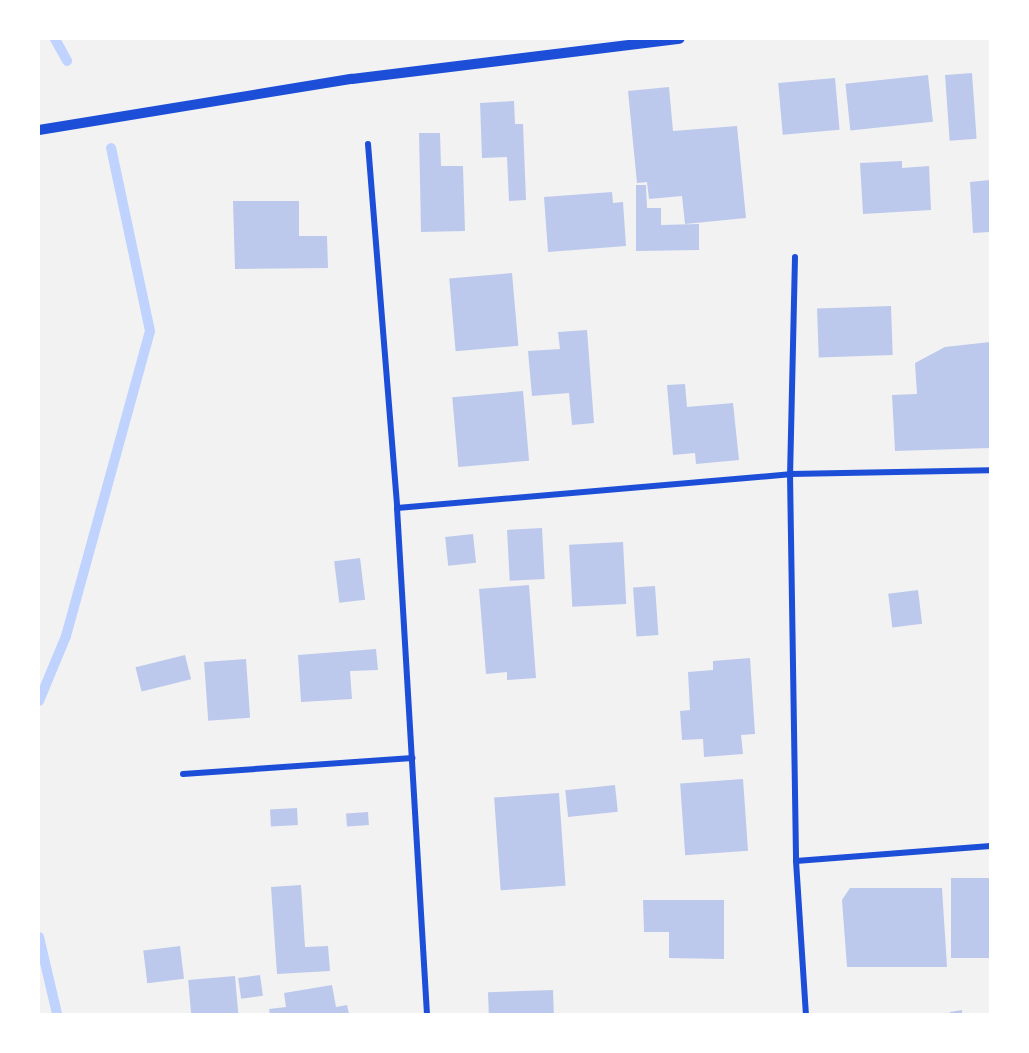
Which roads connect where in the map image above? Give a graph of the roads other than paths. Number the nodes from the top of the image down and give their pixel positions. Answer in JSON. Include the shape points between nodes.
{"nodes":[{"id":1,"x":680,"y":39,"type":"edge"},
{"id":2,"x":39,"y":130,"type":"edge"},
{"id":3,"x":368,"y":144,"type":"dead end"},
{"id":4,"x":795,"y":257,"type":"dead end"},
{"id":5,"x":990,"y":470,"type":"edge"},
{"id":6,"x":790,"y":474,"type":"junction"},
{"id":7,"x":397,"y":508,"type":"junction"},
{"id":8,"x":412,"y":758,"type":"junction"},
{"id":9,"x":183,"y":774,"type":"dead end"},
{"id":10,"x":990,"y":846,"type":"edge"},
{"id":11,"x":796,"y":861,"type":"junction"},
{"id":12,"x":428,"y":1014,"type":"edge"},
{"id":13,"x":806,"y":1014,"type":"edge"}],
"edges":[{"from":1,"to":2,"type":"street","via":[[352,79]]},
{"from":3,"to":7,"type":"street"},
{"from":4,"to":6,"type":"street"},
{"from":5,"to":6,"type":"street"},
{"from":6,"to":7,"type":"street"},
{"from":6,"to":11,"type":"street"},
{"from":7,"to":8,"type":"street"},
{"from":8,"to":9,"type":"street"},
{"from":8,"to":12,"type":"street"},
{"from":10,"to":11,"type":"street"},
{"from":11,"to":13,"type":"street"}]}
